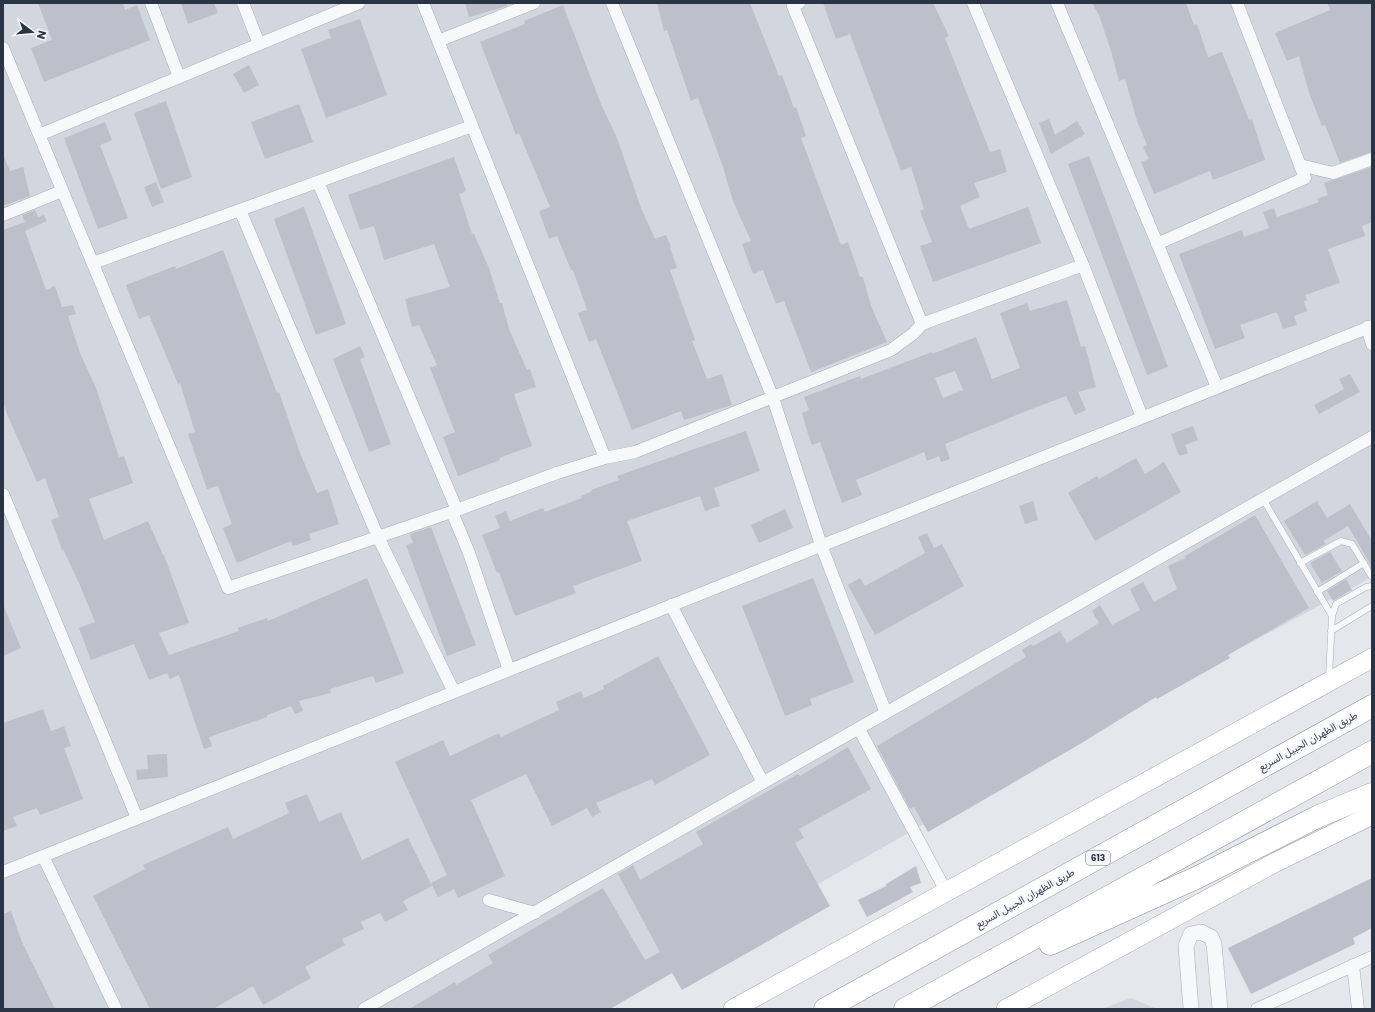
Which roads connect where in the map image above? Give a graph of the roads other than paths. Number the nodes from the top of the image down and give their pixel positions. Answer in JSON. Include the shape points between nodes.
{"nodes":[{"id":1,"x":151,"y":3,"type":"edge"},
{"id":2,"x":243,"y":3,"type":"edge"},
{"id":3,"x":359,"y":3,"type":"edge"},
{"id":4,"x":423,"y":3,"type":"edge"},
{"id":5,"x":534,"y":3,"type":"edge"},
{"id":6,"x":612,"y":3,"type":"edge"},
{"id":7,"x":799,"y":3,"type":"edge"},
{"id":8,"x":973,"y":3,"type":"edge"},
{"id":9,"x":1057,"y":3,"type":"edge"},
{"id":10,"x":1237,"y":3,"type":"edge"},
{"id":11,"x":438,"y":42,"type":"junction"},
{"id":12,"x":259,"y":44,"type":"junction"},
{"id":13,"x":3,"y":48,"type":"edge"},
{"id":14,"x":179,"y":77,"type":"junction"},
{"id":15,"x":472,"y":126,"type":"junction"},
{"id":16,"x":39,"y":135,"type":"junction"},
{"id":17,"x":1372,"y":159,"type":"edge"},
{"id":18,"x":1300,"y":165,"type":"junction"},
{"id":19,"x":318,"y":182,"type":"junction"},
{"id":20,"x":62,"y":191,"type":"junction"},
{"id":21,"x":240,"y":210,"type":"junction"},
{"id":22,"x":3,"y":215,"type":"edge"},
{"id":23,"x":1157,"y":244,"type":"junction"},
{"id":24,"x":92,"y":263,"type":"junction"},
{"id":25,"x":1083,"y":265,"type":"junction"},
{"id":26,"x":922,"y":324,"type":"junction"},
{"id":27,"x":1370,"y":326,"type":"edge"},
{"id":28,"x":1372,"y":344,"type":"edge"},
{"id":29,"x":1218,"y":383,"type":"junction"},
{"id":30,"x":773,"y":398,"type":"junction"},
{"id":31,"x":1142,"y":417,"type":"junction"},
{"id":32,"x":1372,"y":437,"type":"edge"},
{"id":33,"x":605,"y":458,"type":"junction"},
{"id":34,"x":3,"y":494,"type":"edge"},
{"id":35,"x":1263,"y":499,"type":"junction"},
{"id":36,"x":455,"y":511,"type":"junction"},
{"id":37,"x":378,"y":537,"type":"junction"},
{"id":38,"x":821,"y":545,"type":"junction"},
{"id":39,"x":1300,"y":563,"type":"junction"},
{"id":40,"x":1364,"y":563,"type":"junction"},
{"id":41,"x":1372,"y":577,"type":"edge"},
{"id":42,"x":1372,"y":586,"type":"edge"},
{"id":43,"x":1317,"y":592,"type":"junction"},
{"id":44,"x":671,"y":605,"type":"junction"},
{"id":45,"x":1372,"y":606,"type":"edge"},
{"id":46,"x":1332,"y":616,"type":"junction"},
{"id":47,"x":1331,"y":631,"type":"junction"},
{"id":48,"x":1372,"y":658,"type":"edge"},
{"id":49,"x":509,"y":670,"type":"junction"},
{"id":50,"x":1329,"y":682,"type":"junction"},
{"id":51,"x":454,"y":692,"type":"junction"},
{"id":52,"x":1372,"y":706,"type":"edge"},
{"id":53,"x":886,"y":713,"type":"junction"},
{"id":54,"x":859,"y":729,"type":"junction"},
{"id":55,"x":1372,"y":752,"type":"edge"},
{"id":56,"x":763,"y":783,"type":"junction"},
{"id":57,"x":1372,"y":794,"type":"edge"},
{"id":58,"x":1372,"y":815,"type":"edge"},
{"id":59,"x":137,"y":818,"type":"junction"},
{"id":60,"x":43,"y":856,"type":"junction"},
{"id":61,"x":3,"y":872,"type":"edge"},
{"id":62,"x":947,"y":893,"type":"junction"},
{"id":63,"x":489,"y":900,"type":"dead end"},
{"id":64,"x":535,"y":913,"type":"junction"},
{"id":65,"x":1372,"y":957,"type":"edge"},
{"id":66,"x":1353,"y":966,"type":"junction"},
{"id":67,"x":116,"y":1009,"type":"edge"},
{"id":68,"x":364,"y":1009,"type":"edge"},
{"id":69,"x":733,"y":1009,"type":"edge"},
{"id":70,"x":825,"y":1009,"type":"edge"},
{"id":71,"x":906,"y":1009,"type":"edge"},
{"id":72,"x":1006,"y":1009,"type":"edge"},
{"id":73,"x":1191,"y":1009,"type":"edge"},
{"id":74,"x":1220,"y":1009,"type":"edge"},
{"id":75,"x":1257,"y":1009,"type":"edge"},
{"id":76,"x":1358,"y":1009,"type":"edge"}],
"edges":[{"from":1,"to":14,"type":"street"},
{"from":2,"to":12,"type":"street"},
{"from":3,"to":12,"type":"street"},
{"from":4,"to":11,"type":"street"},
{"from":5,"to":11,"type":"street"},
{"from":6,"to":30,"type":"street"},
{"from":7,"to":26,"type":"street","via":[[793,6]]},
{"from":8,"to":25,"type":"street"},
{"from":9,"to":23,"type":"street"},
{"from":10,"to":18,"type":"street"},
{"from":11,"to":15,"type":"street"},
{"from":12,"to":14,"type":"street"},
{"from":13,"to":16,"type":"street"},
{"from":14,"to":16,"type":"street"},
{"from":15,"to":19,"type":"street"},
{"from":15,"to":33,"type":"street"},
{"from":16,"to":20,"type":"street"},
{"from":17,"to":18,"type":"street","via":[[1333,173]]},
{"from":18,"to":23,"type":"street","via":[[1305,178]]},
{"from":19,"to":21,"type":"street"},
{"from":19,"to":36,"type":"street"},
{"from":20,"to":22,"type":"street"},
{"from":20,"to":24,"type":"street"},
{"from":21,"to":24,"type":"street"},
{"from":21,"to":37,"type":"street"},
{"from":23,"to":29,"type":"street"},
{"from":24,"to":37,"type":"street","via":[[228,588]]},
{"from":25,"to":26,"type":"street"},
{"from":25,"to":31,"type":"street"},
{"from":26,"to":30,"type":"street","via":[[891,350]]},
{"from":27,"to":28,"type":"street"},
{"from":27,"to":29,"type":"street"},
{"from":29,"to":31,"type":"street"},
{"from":30,"to":33,"type":"street","via":[[635,452]]},
{"from":30,"to":38,"type":"street"},
{"from":31,"to":38,"type":"street"},
{"from":32,"to":35,"type":"street"},
{"from":33,"to":36,"type":"street"},
{"from":34,"to":59,"type":"street"},
{"from":35,"to":39,"type":"lane"},
{"from":35,"to":53,"type":"street"},
{"from":36,"to":37,"type":"street"},
{"from":36,"to":49,"type":"street"},
{"from":37,"to":51,"type":"street"},
{"from":38,"to":44,"type":"street"},
{"from":38,"to":53,"type":"street"},
{"from":39,"to":40,"type":"lane","via":[[1341,541],[1352,544]]},
{"from":39,"to":43,"type":"lane"},
{"from":40,"to":41,"type":"lane"},
{"from":40,"to":43,"type":"lane"},
{"from":42,"to":46,"type":"lane","via":[[1336,604]]},
{"from":43,"to":46,"type":"lane"},
{"from":44,"to":49,"type":"street"},
{"from":44,"to":56,"type":"street"},
{"from":45,"to":47,"type":"lane"},
{"from":46,"to":47,"type":"lane"},
{"from":47,"to":50,"type":"lane"},
{"from":48,"to":50,"type":"main road"},
{"from":49,"to":51,"type":"street"},
{"from":50,"to":62,"type":"main road"},
{"from":51,"to":59,"type":"street"},
{"from":52,"to":70,"type":"highway","name":"طريق الظهران الجبيل السريع","number":"613"},
{"from":53,"to":54,"type":"street"},
{"from":54,"to":56,"type":"street"},
{"from":54,"to":62,"type":"street"},
{"from":55,"to":71,"type":"highway"},
{"from":56,"to":64,"type":"street"},
{"from":57,"to":71,"type":"highway","via":[[1319,816],[1191,880]]},
{"from":58,"to":72,"type":"main road","via":[[1267,867]]},
{"from":59,"to":60,"type":"street"},
{"from":60,"to":61,"type":"street"},
{"from":60,"to":67,"type":"street"},
{"from":62,"to":69,"type":"main road"},
{"from":63,"to":64,"type":"street"},
{"from":64,"to":68,"type":"street"},
{"from":65,"to":66,"type":"street"},
{"from":66,"to":75,"type":"street"},
{"from":66,"to":76,"type":"street"},
{"from":73,"to":74,"type":"street","via":[[1186,946],[1191,934],[1201,932],[1211,937],[1214,944]]}]}
